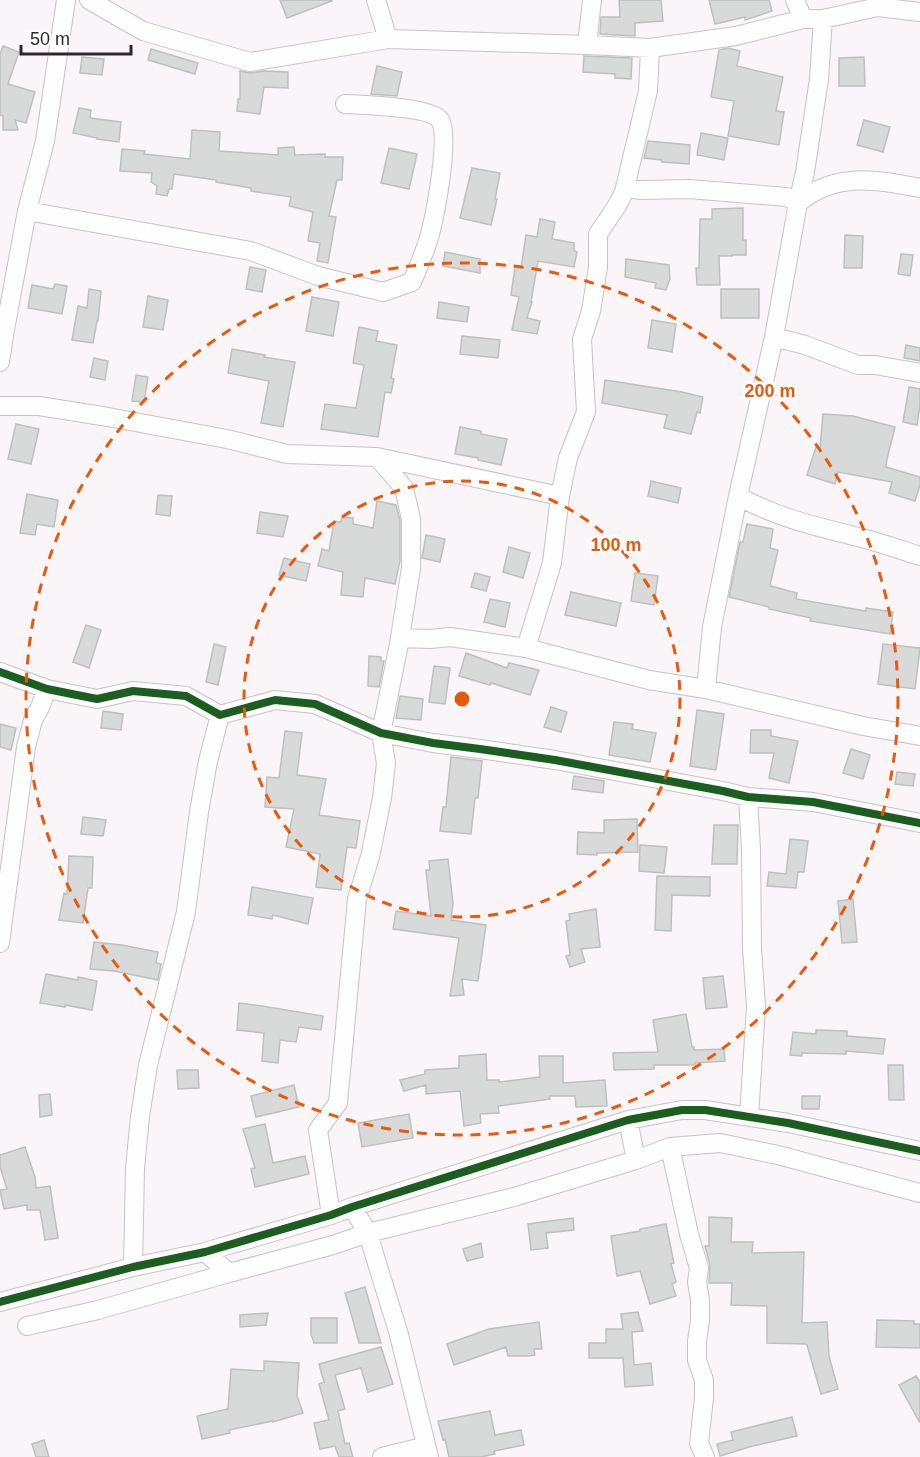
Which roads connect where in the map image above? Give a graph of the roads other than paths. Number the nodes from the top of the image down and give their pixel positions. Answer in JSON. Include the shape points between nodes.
{"nodes":[{"id":1,"x":66,"y":0,"type":"edge"},
{"id":2,"x":89,"y":0,"type":"edge"},
{"id":3,"x":376,"y":0,"type":"edge"},
{"id":4,"x":592,"y":0,"type":"edge"},
{"id":5,"x":795,"y":0,"type":"edge"},
{"id":6,"x":920,"y":12,"type":"edge"},
{"id":7,"x":803,"y":19,"type":"junction"},
{"id":8,"x":824,"y":19,"type":"junction"},
{"id":9,"x":388,"y":39,"type":"junction"},
{"id":10,"x":587,"y":45,"type":"junction"},
{"id":11,"x":651,"y":48,"type":"junction"},
{"id":12,"x":345,"y":104,"type":"dead end"},
{"id":13,"x":805,"y":172,"type":"junction"},
{"id":14,"x":828,"y":185,"type":"junction"},
{"id":15,"x":625,"y":188,"type":"junction"},
{"id":16,"x":920,"y":188,"type":"edge"},
{"id":17,"x":798,"y":203,"type":"junction"},
{"id":18,"x":27,"y":211,"type":"junction"},
{"id":19,"x":774,"y":337,"type":"junction"},
{"id":20,"x":0,"y":362,"type":"edge"},
{"id":21,"x":920,"y":374,"type":"edge"},
{"id":22,"x":0,"y":406,"type":"edge"},
{"id":23,"x":377,"y":457,"type":"junction"},
{"id":24,"x":560,"y":496,"type":"junction"},
{"id":25,"x":738,"y":496,"type":"junction"},
{"id":26,"x":920,"y":556,"type":"edge"},
{"id":27,"x":400,"y":638,"type":"junction"},
{"id":28,"x":526,"y":648,"type":"junction"},
{"id":29,"x":0,"y":672,"type":"edge"},
{"id":30,"x":46,"y":689,"type":"junction"},
{"id":31,"x":706,"y":689,"type":"junction"},
{"id":32,"x":220,"y":716,"type":"junction"},
{"id":33,"x":381,"y":733,"type":"junction"},
{"id":34,"x":920,"y":736,"type":"edge"},
{"id":35,"x":748,"y":797,"type":"junction"},
{"id":36,"x":920,"y":823,"type":"edge"},
{"id":37,"x":0,"y":943,"type":"edge"},
{"id":38,"x":749,"y":1118,"type":"junction"},
{"id":39,"x":628,"y":1120,"type":"junction"},
{"id":40,"x":670,"y":1147,"type":"junction"},
{"id":41,"x":920,"y":1151,"type":"edge"},
{"id":42,"x":636,"y":1160,"type":"junction"},
{"id":43,"x":920,"y":1193,"type":"edge"},
{"id":44,"x":352,"y":1207,"type":"junction"},
{"id":45,"x":331,"y":1215,"type":"junction"},
{"id":46,"x":368,"y":1233,"type":"junction"},
{"id":47,"x":205,"y":1252,"type":"junction"},
{"id":48,"x":133,"y":1267,"type":"junction"},
{"id":49,"x":229,"y":1273,"type":"junction"},
{"id":50,"x":0,"y":1302,"type":"edge"},
{"id":51,"x":27,"y":1326,"type":"dead end"},
{"id":52,"x":427,"y":1451,"type":"edge"},
{"id":53,"x":382,"y":1457,"type":"edge"},
{"id":54,"x":705,"y":1457,"type":"edge"}],
"edges":[{"from":1,"to":18,"type":"street","via":[[45,141]]},
{"from":2,"to":9,"type":"street","via":[[143,31],[250,62]]},
{"from":3,"to":9,"type":"street"},
{"from":4,"to":10,"type":"street"},
{"from":5,"to":7,"type":"street"},
{"from":6,"to":8,"type":"street","via":[[878,7]]},
{"from":7,"to":8,"type":"street"},
{"from":7,"to":11,"type":"street","via":[[736,36]]},
{"from":8,"to":13,"type":"street"},
{"from":9,"to":10,"type":"street"},
{"from":10,"to":11,"type":"street"},
{"from":11,"to":15,"type":"street","via":[[648,91]]},
{"from":12,"to":18,"type":"street","via":[[380,105],[432,114],[443,129],[440,182],[422,258],[412,282],[383,292],[318,276],[251,251]]},
{"from":13,"to":14,"type":"street"},
{"from":13,"to":17,"type":"street"},
{"from":14,"to":16,"type":"street","via":[[866,180]]},
{"from":14,"to":17,"type":"street"},
{"from":15,"to":17,"type":"street","via":[[787,197]]},
{"from":15,"to":24,"type":"street","via":[[598,234],[598,267],[582,339],[586,412],[568,458]]},
{"from":17,"to":19,"type":"street"},
{"from":18,"to":20,"type":"street"},
{"from":19,"to":21,"type":"street","via":[[858,365]]},
{"from":19,"to":25,"type":"street"},
{"from":22,"to":23,"type":"street","via":[[39,406],[108,417],[287,454]]},
{"from":23,"to":24,"type":"street"},
{"from":23,"to":27,"type":"street","via":[[404,488],[411,519],[411,568]]},
{"from":24,"to":28,"type":"street","via":[[552,563]]},
{"from":25,"to":26,"type":"street","via":[[810,526]]},
{"from":25,"to":31,"type":"street","via":[[712,627]]},
{"from":27,"to":28,"type":"street","via":[[450,637]]},
{"from":27,"to":33,"type":"street"},
{"from":28,"to":31,"type":"street","via":[[649,680]]},
{"from":29,"to":30,"type":"street"},
{"from":30,"to":32,"type":"street","via":[[97,699],[133,691],[186,696]]},
{"from":30,"to":37,"type":"street","via":[[26,747]]},
{"from":31,"to":34,"type":"street"},
{"from":32,"to":33,"type":"street","via":[[275,700],[315,704]]},
{"from":32,"to":48,"type":"street","via":[[199,812],[186,912],[148,1065],[135,1168]]},
{"from":33,"to":35,"type":"street","via":[[555,760]]},
{"from":33,"to":45,"type":"street","via":[[386,763],[382,798],[357,899],[338,1102],[318,1130]]},
{"from":35,"to":36,"type":"street","via":[[813,802]]},
{"from":35,"to":38,"type":"street","via":[[756,1006]]},
{"from":38,"to":39,"type":"street","via":[[682,1110]]},
{"from":38,"to":41,"type":"street"},
{"from":39,"to":42,"type":"street"},
{"from":39,"to":44,"type":"street"},
{"from":40,"to":42,"type":"street"},
{"from":40,"to":43,"type":"street","via":[[720,1143]]},
{"from":40,"to":54,"type":"street","via":[[699,1268],[697,1360],[704,1380],[699,1443]]},
{"from":42,"to":46,"type":"street","via":[[514,1197]]},
{"from":44,"to":45,"type":"street"},
{"from":44,"to":46,"type":"street"},
{"from":45,"to":47,"type":"street"},
{"from":46,"to":49,"type":"street"},
{"from":46,"to":52,"type":"street","via":[[398,1331]]},
{"from":47,"to":48,"type":"street"},
{"from":47,"to":49,"type":"street"},
{"from":48,"to":50,"type":"street"},
{"from":49,"to":51,"type":"street"},
{"from":52,"to":53,"type":"street"}]}
